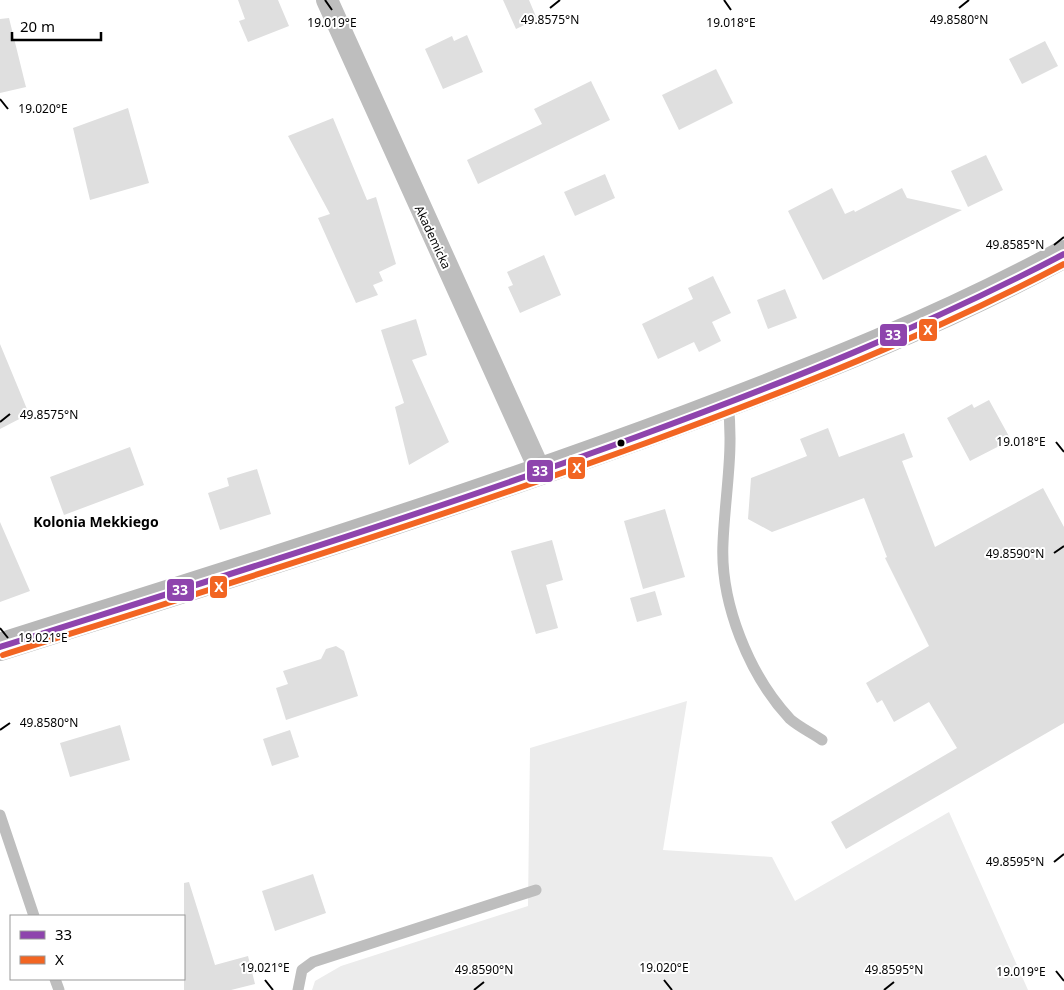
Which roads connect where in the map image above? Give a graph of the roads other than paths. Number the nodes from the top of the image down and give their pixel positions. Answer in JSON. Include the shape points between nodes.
{"nodes":[{"id":1,"x":327,"y":0,"type":"edge"},
{"id":2,"x":1064,"y":254,"type":"edge"},
{"id":3,"x":728,"y":403,"type":"junction"},
{"id":4,"x":541,"y":473,"type":"junction"},
{"id":5,"x":0,"y":647,"type":"edge"},
{"id":6,"x":822,"y":740,"type":"dead end"},
{"id":7,"x":0,"y":815,"type":"edge"},
{"id":8,"x":536,"y":890,"type":"dead end"},
{"id":9,"x":34,"y":915,"type":"edge"},
{"id":10,"x":298,"y":990,"type":"edge"}],
"edges":[{"from":1,"to":4,"type":"street","name":"Akademicka"},
{"from":2,"to":3,"type":"street","via":[[921,324]]},
{"from":3,"to":4,"type":"street"},
{"from":3,"to":6,"type":"lane","via":[[732,435],[723,544],[725,590],[739,633],[764,684],[791,720]]},
{"from":4,"to":5,"type":"street"},
{"from":7,"to":9,"type":"lane"},
{"from":8,"to":10,"type":"lane","via":[[313,962],[302,970]]}]}
